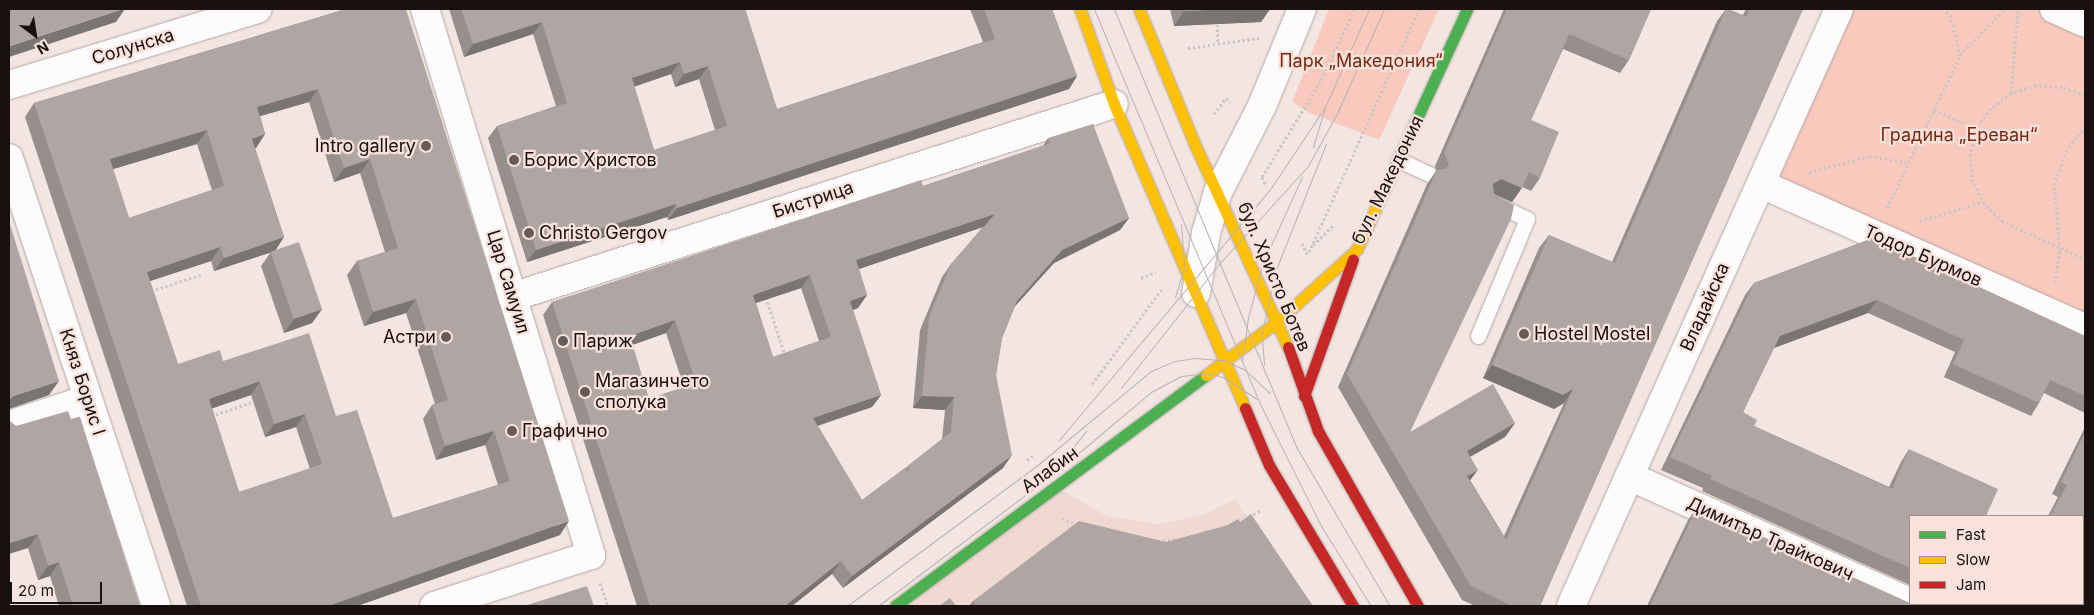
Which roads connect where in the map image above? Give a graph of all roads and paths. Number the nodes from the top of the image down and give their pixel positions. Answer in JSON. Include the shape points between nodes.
{"nodes":[{"id":1,"x":258,"y":9,"type":"edge"},
{"id":2,"x":425,"y":9,"type":"edge"},
{"id":3,"x":1080,"y":9,"type":"edge"},
{"id":4,"x":1139,"y":9,"type":"edge"},
{"id":5,"x":1302,"y":9,"type":"edge"},
{"id":6,"x":1355,"y":9,"type":"edge"},
{"id":7,"x":1420,"y":9,"type":"edge"},
{"id":8,"x":1467,"y":9,"type":"edge"},
{"id":9,"x":1839,"y":9,"type":"edge"},
{"id":10,"x":1944,"y":9,"type":"edge"},
{"id":11,"x":2005,"y":9,"type":"edge"},
{"id":12,"x":2018,"y":9,"type":"edge"},
{"id":13,"x":2054,"y":9,"type":"edge"},
{"id":14,"x":2085,"y":23,"type":"edge"},
{"id":15,"x":1218,"y":24,"type":"edge"},
{"id":16,"x":1258,"y":38,"type":"dead end"},
{"id":17,"x":1218,"y":44,"type":"junction"},
{"id":18,"x":1186,"y":49,"type":"dead end"},
{"id":19,"x":1960,"y":56,"type":"junction"},
{"id":20,"x":9,"y":85,"type":"edge"},
{"id":21,"x":2012,"y":93,"type":"junction"},
{"id":22,"x":2085,"y":95,"type":"edge"},
{"id":23,"x":1226,"y":98,"type":"dead end"},
{"id":24,"x":1114,"y":104,"type":"junction"},
{"id":25,"x":1934,"y":110,"type":"junction"},
{"id":26,"x":1213,"y":116,"type":"dead end"},
{"id":27,"x":1976,"y":129,"type":"junction"},
{"id":28,"x":2085,"y":129,"type":"edge"},
{"id":29,"x":1246,"y":135,"type":"junction"},
{"id":30,"x":1195,"y":145,"type":"junction"},
{"id":31,"x":9,"y":158,"type":"edge"},
{"id":32,"x":1399,"y":160,"type":"junction"},
{"id":33,"x":1909,"y":164,"type":"junction"},
{"id":34,"x":1806,"y":173,"type":"dead end"},
{"id":35,"x":1431,"y":175,"type":"dead end"},
{"id":36,"x":1761,"y":184,"type":"junction"},
{"id":37,"x":1266,"y":186,"type":"dead end"},
{"id":38,"x":1218,"y":192,"type":"junction"},
{"id":39,"x":1492,"y":202,"type":"edge"},
{"id":40,"x":1983,"y":202,"type":"junction"},
{"id":41,"x":1875,"y":234,"type":"junction"},
{"id":42,"x":1302,"y":243,"type":"dead end"},
{"id":43,"x":1313,"y":245,"type":"dead end"},
{"id":44,"x":1357,"y":249,"type":"junction"},
{"id":45,"x":2060,"y":249,"type":"junction"},
{"id":46,"x":2085,"y":259,"type":"edge"},
{"id":47,"x":1311,"y":262,"type":"dead end"},
{"id":48,"x":1158,"y":271,"type":"dead end"},
{"id":49,"x":203,"y":274,"type":"edge"},
{"id":50,"x":1141,"y":278,"type":"dead end"},
{"id":51,"x":2055,"y":280,"type":"dead end"},
{"id":52,"x":1164,"y":286,"type":"dead end"},
{"id":53,"x":763,"y":288,"type":"edge"},
{"id":54,"x":146,"y":292,"type":"edge"},
{"id":55,"x":1196,"y":293,"type":"junction"},
{"id":56,"x":512,"y":298,"type":"junction"},
{"id":57,"x":1278,"y":320,"type":"junction"},
{"id":58,"x":2085,"y":328,"type":"edge"},
{"id":59,"x":1478,"y":336,"type":"dead end"},
{"id":60,"x":1224,"y":360,"type":"junction"},
{"id":61,"x":788,"y":362,"type":"edge"},
{"id":62,"x":1092,"y":384,"type":"dead end"},
{"id":63,"x":243,"y":394,"type":"edge"},
{"id":64,"x":1304,"y":396,"type":"junction"},
{"id":65,"x":88,"y":399,"type":"junction"},
{"id":66,"x":253,"y":402,"type":"edge"},
{"id":67,"x":246,"y":404,"type":"junction"},
{"id":68,"x":202,"y":419,"type":"edge"},
{"id":69,"x":9,"y":425,"type":"edge"},
{"id":70,"x":1034,"y":456,"type":"dead end"},
{"id":71,"x":1028,"y":460,"type":"dead end"},
{"id":72,"x":1629,"y":476,"type":"junction"},
{"id":73,"x":1265,"y":508,"type":"dead end"},
{"id":74,"x":1057,"y":515,"type":"dead end"},
{"id":75,"x":1246,"y":519,"type":"edge"},
{"id":76,"x":1079,"y":526,"type":"edge"},
{"id":77,"x":1181,"y":539,"type":"edge"},
{"id":78,"x":1151,"y":541,"type":"edge"},
{"id":79,"x":1909,"y":602,"type":"edge"},
{"id":80,"x":156,"y":606,"type":"edge"},
{"id":81,"x":434,"y":606,"type":"edge"},
{"id":82,"x":895,"y":606,"type":"edge"},
{"id":83,"x":1353,"y":606,"type":"edge"},
{"id":84,"x":1418,"y":606,"type":"edge"},
{"id":85,"x":1571,"y":606,"type":"edge"}],
"edges":[{"from":1,"to":20,"type":"street","name":"Солунска"},
{"from":2,"to":56,"type":"street","name":"Цар Самуил"},
{"from":3,"to":24,"type":"main road"},
{"from":4,"to":30,"type":"main road","name":"бул. Христо Ботев"},
{"from":5,"to":29,"type":"street","via":[[1262,106]]},
{"from":6,"to":37,"type":"path","via":[[1319,84],[1262,177]]},
{"from":7,"to":43,"type":"path"},
{"from":8,"to":32,"type":"main road","name":"бул. Македония"},
{"from":9,"to":36,"type":"street","name":"Владайска"},
{"from":10,"to":19,"type":"path","via":[[1951,17]]},
{"from":11,"to":19,"type":"path"},
{"from":12,"to":21,"type":"path"},
{"from":13,"to":14,"type":"street"},
{"from":15,"to":17,"type":"path"},
{"from":16,"to":17,"type":"path"},
{"from":17,"to":18,"type":"path"},
{"from":19,"to":25,"type":"path"},
{"from":21,"to":22,"type":"path","via":[[2036,86],[2062,87]]},
{"from":21,"to":27,"type":"path","via":[[1991,108]]},
{"from":23,"to":26,"type":"path"},
{"from":24,"to":55,"type":"main road"},
{"from":24,"to":56,"type":"street","name":"Бистрица"},
{"from":25,"to":27,"type":"path"},
{"from":25,"to":33,"type":"path"},
{"from":27,"to":40,"type":"path","via":[[1970,154],[1972,179]]},
{"from":28,"to":45,"type":"path","via":[[2068,147],[2054,185]]},
{"from":29,"to":30,"type":"street","via":[[1217,150]]},
{"from":29,"to":38,"type":"street"},
{"from":30,"to":38,"type":"main road","name":"бул. Христо Ботев"},
{"from":31,"to":65,"type":"street","name":"Княз Борис I"},
{"from":32,"to":35,"type":"lane"},
{"from":32,"to":44,"type":"main road","name":"бул. Македония"},
{"from":33,"to":34,"type":"path","via":[[1870,156]]},
{"from":33,"to":41,"type":"path"},
{"from":36,"to":41,"type":"street","name":"Тодор Бурмов"},
{"from":36,"to":72,"type":"street","name":"Владайска"},
{"from":38,"to":55,"type":"street","via":[[1206,233]]},
{"from":38,"to":57,"type":"main road","name":"бул. Христо Ботев"},
{"from":39,"to":59,"type":"lane","via":[[1527,219]]},
{"from":40,"to":41,"type":"path"},
{"from":40,"to":45,"type":"path","via":[[2002,221]]},
{"from":41,"to":58,"type":"street","name":"Тодор Бурмов"},
{"from":42,"to":47,"type":"path"},
{"from":44,"to":57,"type":"main road","name":"бул. Македония"},
{"from":44,"to":64,"type":"main road","via":[[1318,348]]},
{"from":45,"to":46,"type":"path"},
{"from":45,"to":51,"type":"path"},
{"from":48,"to":50,"type":"path"},
{"from":49,"to":54,"type":"path"},
{"from":52,"to":62,"type":"path"},
{"from":53,"to":61,"type":"path"},
{"from":55,"to":60,"type":"main road"},
{"from":56,"to":81,"type":"street","name":"Цар Самуил","via":[[591,554]]},
{"from":57,"to":60,"type":"main road","name":"бул. Македония"},
{"from":57,"to":64,"type":"main road","name":"бул. Христо Ботев"},
{"from":60,"to":82,"type":"main road","name":"Алабин"},
{"from":60,"to":83,"type":"main road","via":[[1269,465],[1308,536]]},
{"from":63,"to":67,"type":"path"},
{"from":64,"to":84,"type":"main road","name":"бул. Христо Ботев","via":[[1332,456]]},
{"from":65,"to":69,"type":"street"},
{"from":65,"to":80,"type":"street","name":"Княз Борис I"},
{"from":66,"to":67,"type":"path"},
{"from":67,"to":68,"type":"path"},
{"from":70,"to":71,"type":"path"},
{"from":72,"to":79,"type":"street","name":"Димитър Трайкович"},
{"from":72,"to":85,"type":"street","name":"Владайска"},
{"from":73,"to":75,"type":"path"},
{"from":74,"to":76,"type":"path"},
{"from":77,"to":78,"type":"path"}]}
